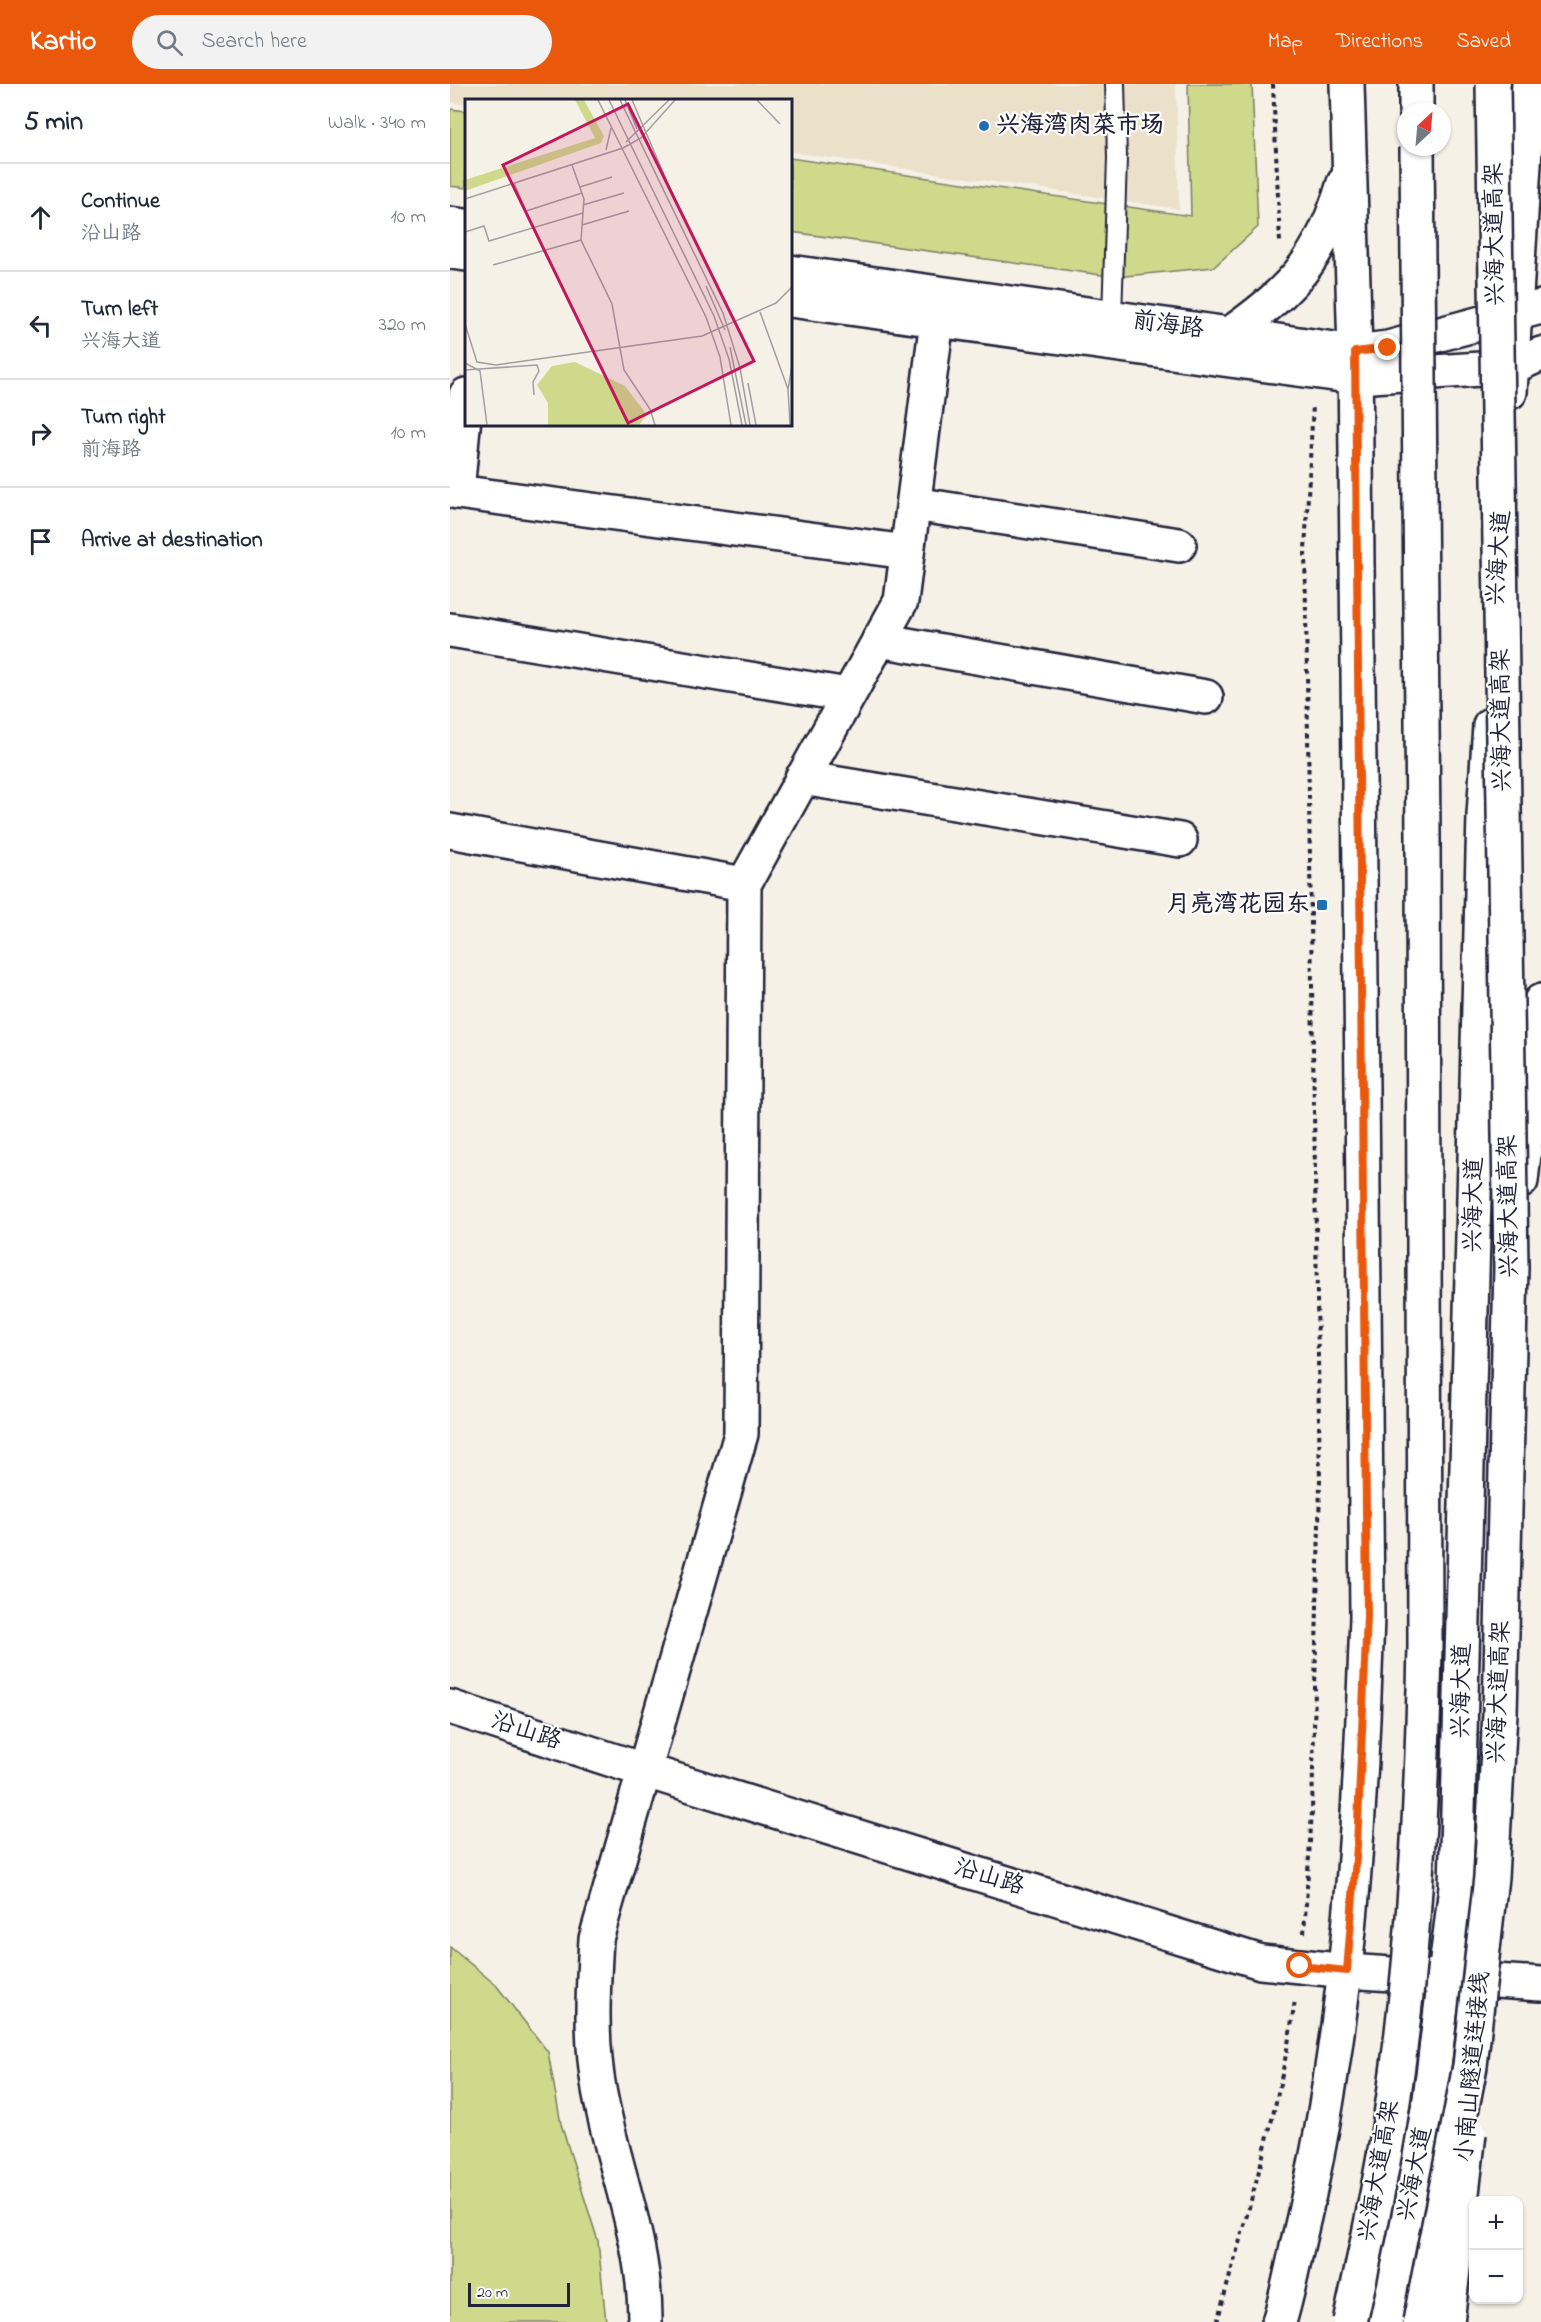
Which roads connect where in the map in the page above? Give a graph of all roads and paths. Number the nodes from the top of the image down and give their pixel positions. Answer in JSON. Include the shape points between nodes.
{"nodes":[{"id":1,"x":1115,"y":84,"type":"edge"},
{"id":2,"x":1273,"y":84,"type":"edge"},
{"id":3,"x":1347,"y":84,"type":"edge"},
{"id":4,"x":1416,"y":84,"type":"edge"},
{"id":5,"x":1493,"y":84,"type":"edge"},
{"id":6,"x":1529,"y":84,"type":"edge"},
{"id":7,"x":1416,"y":102,"type":"edge"},
{"id":8,"x":1417,"y":156,"type":"edge"},
{"id":9,"x":1350,"y":161,"type":"junction"},
{"id":10,"x":450,"y":224,"type":"edge"},
{"id":11,"x":465,"y":226,"type":"edge"},
{"id":12,"x":450,"y":252,"type":"edge"},
{"id":13,"x":465,"y":254,"type":"edge"},
{"id":14,"x":1281,"y":254,"type":"dead end"},
{"id":15,"x":792,"y":272,"type":"edge"},
{"id":16,"x":792,"y":300,"type":"edge"},
{"id":17,"x":1529,"y":310,"type":"edge"},
{"id":18,"x":1112,"y":318,"type":"junction"},
{"id":19,"x":937,"y":320,"type":"junction"},
{"id":20,"x":1228,"y":335,"type":"junction"},
{"id":21,"x":1526,"y":360,"type":"edge"},
{"id":22,"x":1356,"y":364,"type":"junction"},
{"id":23,"x":465,"y":406,"type":"edge"},
{"id":24,"x":1312,"y":419,"type":"dead end"},
{"id":25,"x":914,"y":504,"type":"junction"},
{"id":26,"x":1179,"y":545,"type":"dead end"},
{"id":27,"x":907,"y":552,"type":"junction"},
{"id":28,"x":450,"y":630,"type":"edge"},
{"id":29,"x":879,"y":640,"type":"junction"},
{"id":30,"x":848,"y":695,"type":"junction"},
{"id":31,"x":1206,"y":697,"type":"dead end"},
{"id":32,"x":802,"y":778,"type":"junction"},
{"id":33,"x":450,"y":831,"type":"edge"},
{"id":34,"x":1180,"y":840,"type":"dead end"},
{"id":35,"x":744,"y":884,"type":"junction"},
{"id":36,"x":1541,"y":1000,"type":"edge"},
{"id":37,"x":1511,"y":1267,"type":"junction"},
{"id":38,"x":450,"y":1707,"type":"edge"},
{"id":39,"x":643,"y":1770,"type":"junction"},
{"id":40,"x":1306,"y":1921,"type":"dead end"},
{"id":41,"x":1484,"y":1955,"type":"junction"},
{"id":42,"x":1347,"y":1971,"type":"junction"},
{"id":43,"x":1447,"y":1979,"type":"junction"},
{"id":44,"x":1541,"y":1984,"type":"edge"},
{"id":45,"x":1290,"y":2031,"type":"dead end"},
{"id":46,"x":645,"y":2322,"type":"edge"},
{"id":47,"x":1217,"y":2322,"type":"edge"},
{"id":48,"x":1279,"y":2322,"type":"edge"},
{"id":49,"x":1350,"y":2322,"type":"edge"},
{"id":50,"x":1386,"y":2322,"type":"edge"},
{"id":51,"x":1420,"y":2322,"type":"edge"},
{"id":52,"x":1447,"y":2322,"type":"edge"}],
"edges":[{"from":1,"to":18,"type":"lane"},
{"from":2,"to":14,"type":"path"},
{"from":3,"to":9,"type":"street"},
{"from":4,"to":7,"type":"street"},
{"from":5,"to":37,"type":"street","name":"兴海大道高架","bridge":true},
{"from":6,"to":17,"type":"street","name":"兴海大道"},
{"from":8,"to":49,"type":"street","name":"兴海大道高架","bridge":true,"via":[[1423,836],[1423,1765],[1394,2096]]},
{"from":9,"to":20,"type":"street","via":[[1323,241],[1303,270],[1267,308]]},
{"from":9,"to":22,"type":"street"},
{"from":10,"to":11,"type":"street"},
{"from":12,"to":13,"type":"street"},
{"from":15,"to":18,"type":"street","name":"前海路"},
{"from":16,"to":19,"type":"street","name":"前海路"},
{"from":17,"to":21,"type":"street","name":"兴海大道"},
{"from":17,"to":22,"type":"street","name":"前海路","via":[[1388,348]]},
{"from":18,"to":20,"type":"street","name":"前海路"},
{"from":19,"to":22,"type":"street","name":"前海路"},
{"from":19,"to":25,"type":"street"},
{"from":20,"to":22,"type":"street","name":"前海路"},
{"from":21,"to":22,"type":"street","name":"前海路"},
{"from":21,"to":43,"type":"street","name":"兴海大道","via":[[1484,815],[1460,1801]]},
{"from":22,"to":42,"type":"street","via":[[1367,1616]]},
{"from":23,"to":27,"type":"street","via":[[457,492]]},
{"from":24,"to":40,"type":"path","via":[[1305,550],[1320,1483]]},
{"from":25,"to":26,"type":"street"},
{"from":25,"to":27,"type":"street"},
{"from":27,"to":29,"type":"street","via":[[901,600]]},
{"from":28,"to":30,"type":"street"},
{"from":29,"to":30,"type":"street"},
{"from":29,"to":31,"type":"street"},
{"from":30,"to":32,"type":"street"},
{"from":32,"to":34,"type":"street"},
{"from":32,"to":35,"type":"street"},
{"from":33,"to":35,"type":"street"},
{"from":35,"to":39,"type":"street","via":[[741,1434]]},
{"from":36,"to":37,"type":"street","bridge":true},
{"from":37,"to":41,"type":"street","name":"兴海大道高架","bridge":true,"via":[[1500,1713]]},
{"from":38,"to":39,"type":"street","name":"沿山路"},
{"from":39,"to":42,"type":"street","name":"沿山路","via":[[1261,1962]]},
{"from":39,"to":46,"type":"street","via":[[596,1939],[592,2014],[599,2090],[637,2235]]},
{"from":41,"to":51,"type":"street","name":"兴海大道高架","bridge":true,"via":[[1470,2066]]},
{"from":41,"to":52,"type":"street","name":"小南山隧道连接线","bridge":true,"via":[[1467,2163]]},
{"from":42,"to":43,"type":"street","name":"沿山路"},
{"from":42,"to":48,"type":"street","via":[[1314,2174]]},
{"from":43,"to":44,"type":"street","name":"沿山路"},
{"from":43,"to":50,"type":"street","name":"兴海大道","via":[[1430,2099]]},
{"from":45,"to":47,"type":"path"}]}
